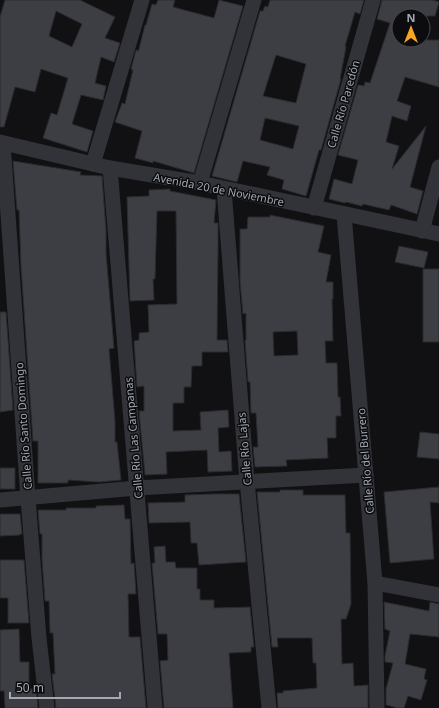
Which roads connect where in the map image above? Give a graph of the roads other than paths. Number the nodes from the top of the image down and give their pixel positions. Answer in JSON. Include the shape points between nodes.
{"nodes":[{"id":1,"x":142,"y":0,"type":"edge"},
{"id":2,"x":254,"y":0,"type":"edge"},
{"id":3,"x":373,"y":0,"type":"edge"},
{"id":4,"x":1,"y":143,"type":"edge"},
{"id":5,"x":93,"y":164,"type":"junction"},
{"id":6,"x":439,"y":167,"type":"edge"},
{"id":7,"x":110,"y":168,"type":"junction"},
{"id":8,"x":200,"y":183,"type":"junction"},
{"id":9,"x":224,"y":189,"type":"junction"},
{"id":10,"x":314,"y":208,"type":"junction"},
{"id":11,"x":344,"y":214,"type":"junction"},
{"id":12,"x":422,"y":231,"type":"junction"},
{"id":13,"x":439,"y":234,"type":"edge"},
{"id":14,"x":366,"y":475,"type":"junction"},
{"id":15,"x":247,"y":481,"type":"junction"},
{"id":16,"x":137,"y":488,"type":"junction"},
{"id":17,"x":28,"y":498,"type":"junction"},
{"id":18,"x":0,"y":500,"type":"edge"},
{"id":19,"x":375,"y":583,"type":"junction"},
{"id":20,"x":439,"y":595,"type":"edge"},
{"id":21,"x":47,"y":708,"type":"edge"},
{"id":22,"x":155,"y":708,"type":"edge"},
{"id":23,"x":269,"y":708,"type":"edge"},
{"id":24,"x":377,"y":708,"type":"edge"}],
"edges":[{"from":1,"to":5,"type":"street"},
{"from":2,"to":8,"type":"street"},
{"from":3,"to":10,"type":"street","name":"Calle Río Paredón"},
{"from":4,"to":5,"type":"street","name":"Avenida 20 de Noviembre"},
{"from":4,"to":17,"type":"street","name":"Calle Río Santo Domingo"},
{"from":5,"to":7,"type":"street","name":"Avenida 20 de Noviembre"},
{"from":6,"to":12,"type":"street"},
{"from":7,"to":8,"type":"street","name":"Avenida 20 de Noviembre"},
{"from":7,"to":16,"type":"street","name":"Calle Río Las Campanas"},
{"from":8,"to":9,"type":"street","name":"Avenida 20 de Noviembre"},
{"from":9,"to":10,"type":"street","name":"Avenida 20 de Noviembre"},
{"from":9,"to":15,"type":"street","name":"Calle Río Lajas"},
{"from":10,"to":11,"type":"street","name":"Avenida 20 de Noviembre"},
{"from":11,"to":12,"type":"street","name":"Avenida 20 de Noviembre"},
{"from":11,"to":14,"type":"street","name":"Calle Río del Burrero"},
{"from":12,"to":13,"type":"street","name":"Avenida 20 de Noviembre"},
{"from":14,"to":15,"type":"street"},
{"from":14,"to":19,"type":"street","name":"Calle Río del Burrero"},
{"from":15,"to":16,"type":"street"},
{"from":15,"to":23,"type":"street","name":"Calle Río Lajas"},
{"from":16,"to":17,"type":"street"},
{"from":16,"to":22,"type":"street","name":"Calle Río Las Campanas"},
{"from":17,"to":18,"type":"street"},
{"from":17,"to":21,"type":"street","name":"Calle Río Santo Domingo"},
{"from":19,"to":20,"type":"street"},
{"from":19,"to":24,"type":"street","name":"Calle Río del Burrero"}]}
